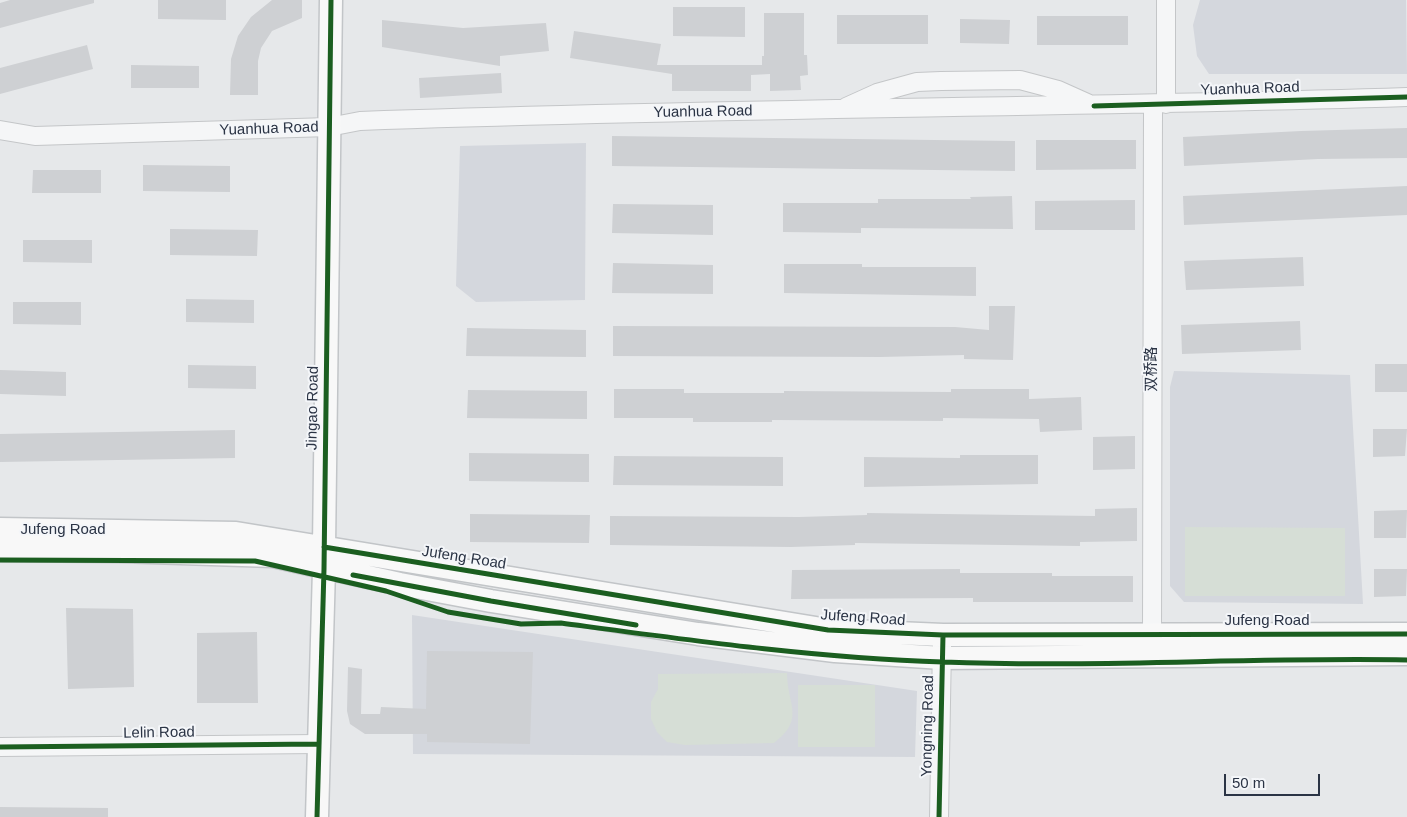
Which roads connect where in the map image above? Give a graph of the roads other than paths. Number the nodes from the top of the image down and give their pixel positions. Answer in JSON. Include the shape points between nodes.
{"nodes":[{"id":1,"x":331,"y":0,"type":"edge"},
{"id":2,"x":1166,"y":0,"type":"edge"},
{"id":3,"x":1407,"y":97,"type":"edge"},
{"id":4,"x":1160,"y":105,"type":"junction"},
{"id":5,"x":1094,"y":106,"type":"junction"},
{"id":6,"x":841,"y":110,"type":"junction"},
{"id":7,"x":329,"y":127,"type":"junction"},
{"id":8,"x":0,"y":130,"type":"edge"},
{"id":9,"x":0,"y":529,"type":"edge"},
{"id":10,"x":0,"y":550,"type":"edge"},
{"id":11,"x":324,"y":558,"type":"junction"},
{"id":12,"x":1152,"y":633,"type":"junction"},
{"id":13,"x":1407,"y":634,"type":"edge"},
{"id":14,"x":942,"y":635,"type":"junction"},
{"id":15,"x":1407,"y":654,"type":"edge"},
{"id":16,"x":942,"y":658,"type":"junction"},
{"id":17,"x":318,"y":744,"type":"junction"},
{"id":18,"x":0,"y":747,"type":"edge"},
{"id":19,"x":317,"y":817,"type":"edge"},
{"id":20,"x":939,"y":817,"type":"edge"}],
"edges":[{"from":1,"to":7,"type":"main road","name":"Jingao Road"},
{"from":2,"to":4,"type":"street","name":"双桥路"},
{"from":3,"to":4,"type":"street","name":"Yuanhua Road"},
{"from":4,"to":5,"type":"street","name":"Yuanhua Road"},
{"from":4,"to":12,"type":"street","name":"双桥路"},
{"from":5,"to":6,"type":"street","name":"Yuanhua Road"},
{"from":5,"to":6,"type":"street","via":[[1058,90],[1020,80],[941,81],[917,82],[878,93]]},
{"from":6,"to":7,"type":"street","name":"Yuanhua Road","via":[[552,114],[360,122]]},
{"from":7,"to":8,"type":"street","name":"Yuanhua Road","via":[[35,136]]},
{"from":7,"to":11,"type":"main road","name":"Jingao Road"},
{"from":9,"to":11,"type":"main road","name":"Jufeng Road","via":[[236,533]]},
{"from":10,"to":11,"type":"main road","name":"Jufeng Road"},
{"from":11,"to":14,"type":"main road","name":"Jufeng Road","via":[[828,630]]},
{"from":11,"to":16,"type":"main road","name":"Jufeng Road","via":[[491,601],[698,634],[835,651]]},
{"from":11,"to":17,"type":"main road","name":"Jingao Road"},
{"from":12,"to":13,"type":"main road","name":"Jufeng Road"},
{"from":12,"to":14,"type":"main road","name":"Jufeng Road"},
{"from":14,"to":16,"type":"street","name":"Yongning Road"},
{"from":15,"to":16,"type":"main road","name":"Jufeng Road"},
{"from":16,"to":20,"type":"street","name":"Yongning Road"},
{"from":17,"to":18,"type":"street","name":"Lelin Road"},
{"from":17,"to":19,"type":"main road","name":"Jingao Road"}]}
